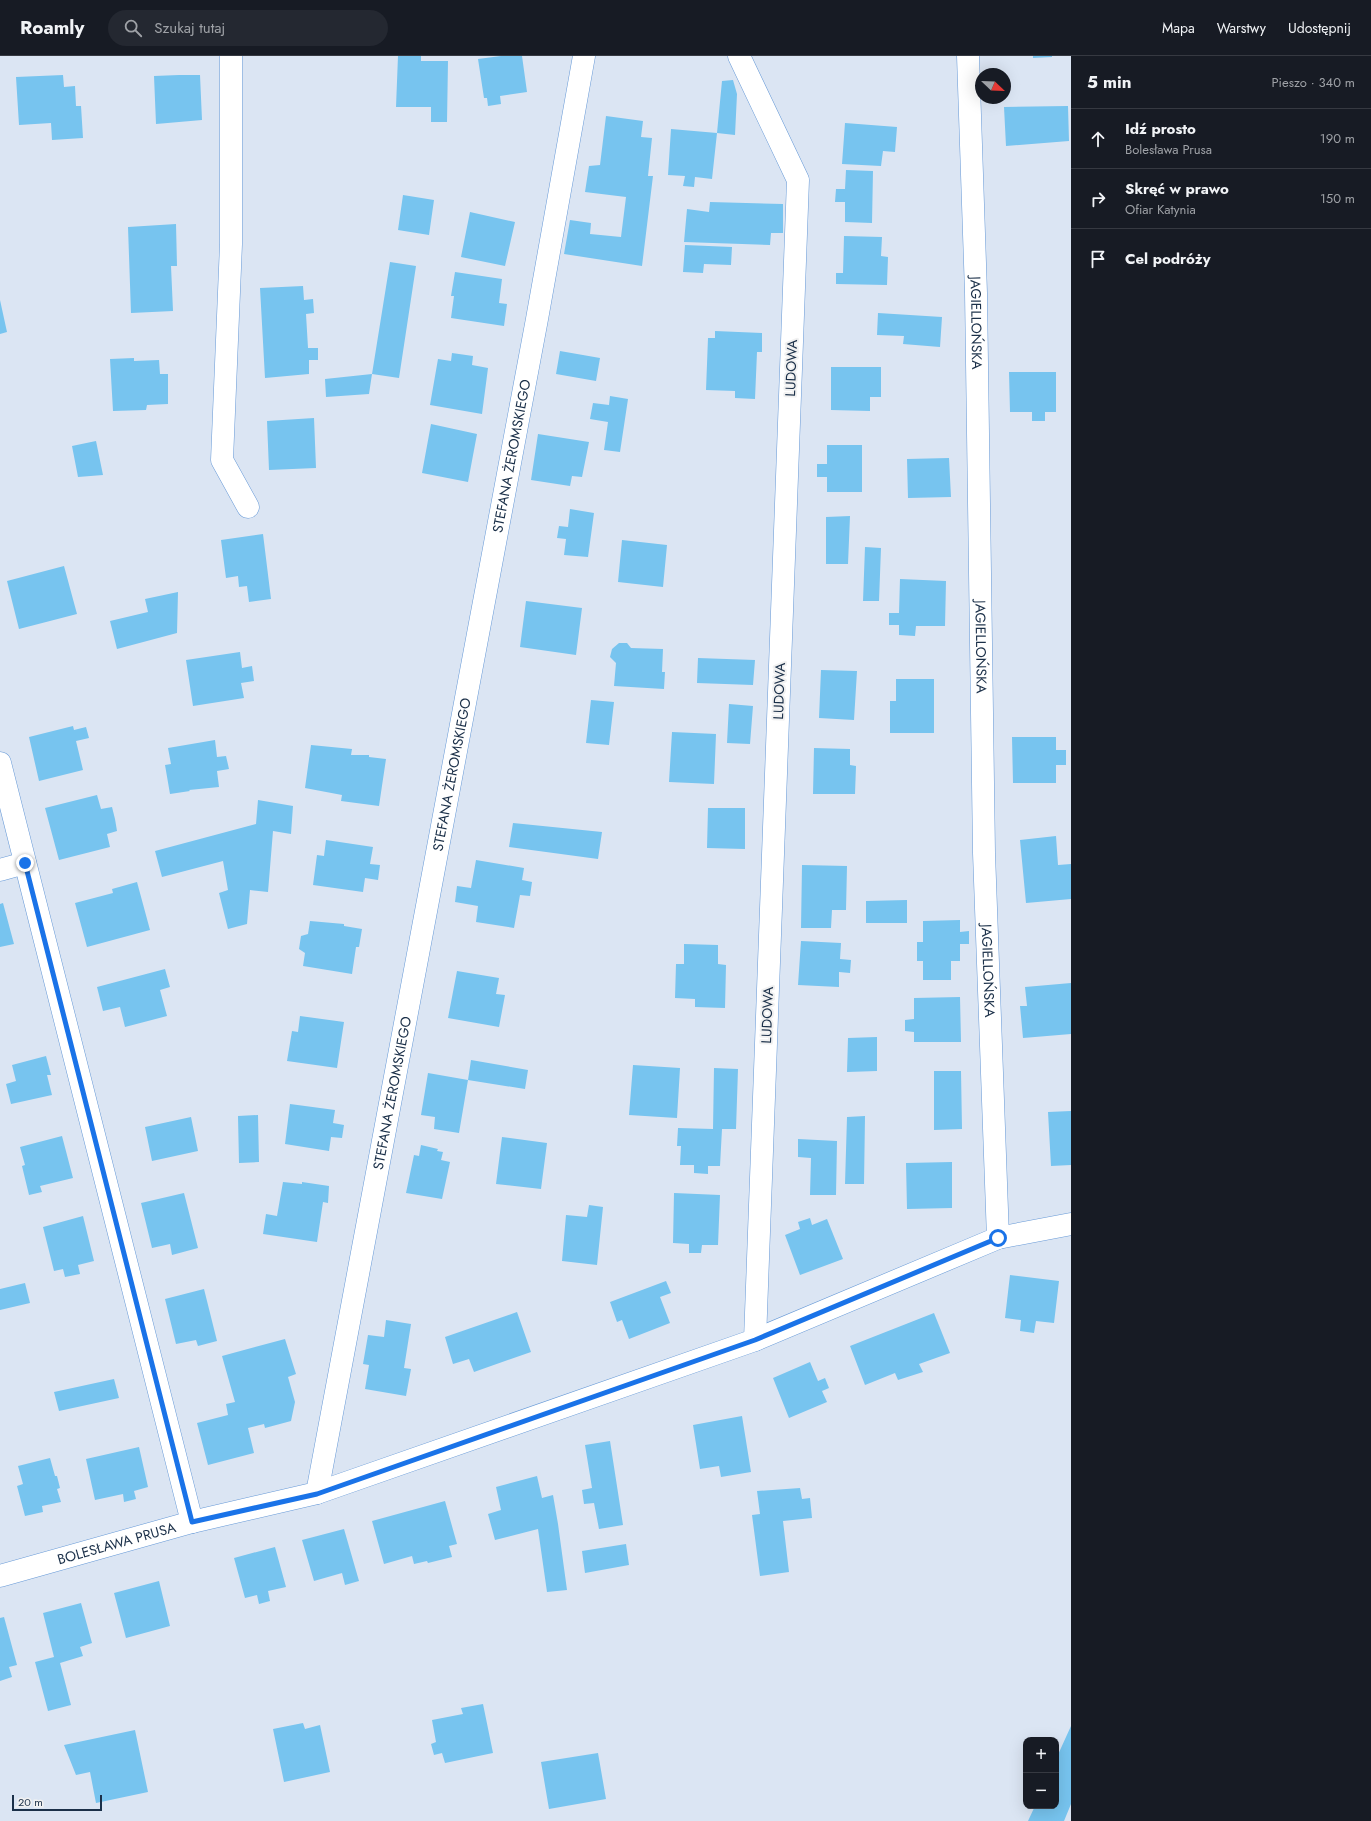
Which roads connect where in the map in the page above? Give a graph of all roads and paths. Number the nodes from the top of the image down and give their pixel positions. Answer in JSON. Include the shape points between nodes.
{"nodes":[{"id":1,"x":231,"y":56,"type":"edge"},
{"id":2,"x":584,"y":56,"type":"edge"},
{"id":3,"x":739,"y":56,"type":"edge"},
{"id":4,"x":968,"y":56,"type":"edge"},
{"id":5,"x":248,"y":506,"type":"dead end"},
{"id":6,"x":0,"y":763,"type":"edge"},
{"id":7,"x":25,"y":863,"type":"junction"},
{"id":8,"x":0,"y":870,"type":"edge"},
{"id":9,"x":1071,"y":1224,"type":"edge"},
{"id":10,"x":998,"y":1238,"type":"junction"},
{"id":11,"x":755,"y":1340,"type":"junction"},
{"id":12,"x":317,"y":1494,"type":"junction"},
{"id":13,"x":192,"y":1522,"type":"junction"},
{"id":14,"x":0,"y":1576,"type":"edge"}],
"edges":[{"from":1,"to":5,"type":"street","via":[[231,244],[222,460]]},
{"from":2,"to":12,"type":"street","name":"STEFANA ŻEROMSKIEGO","via":[[536,327]]},
{"from":3,"to":11,"type":"street","name":"LUDOWA","via":[[798,180]]},
{"from":4,"to":10,"type":"street","name":"JAGIELLOŃSKA","via":[[976,293],[984,853]]},
{"from":6,"to":7,"type":"street"},
{"from":7,"to":8,"type":"street"},
{"from":7,"to":13,"type":"street"},
{"from":9,"to":10,"type":"street","name":"BOLESŁAWA PRUSA"},
{"from":10,"to":11,"type":"street","name":"BOLESŁAWA PRUSA"},
{"from":11,"to":12,"type":"street","name":"BOLESŁAWA PRUSA"},
{"from":12,"to":13,"type":"street","name":"BOLESŁAWA PRUSA"},
{"from":13,"to":14,"type":"street","name":"BOLESŁAWA PRUSA"}]}
